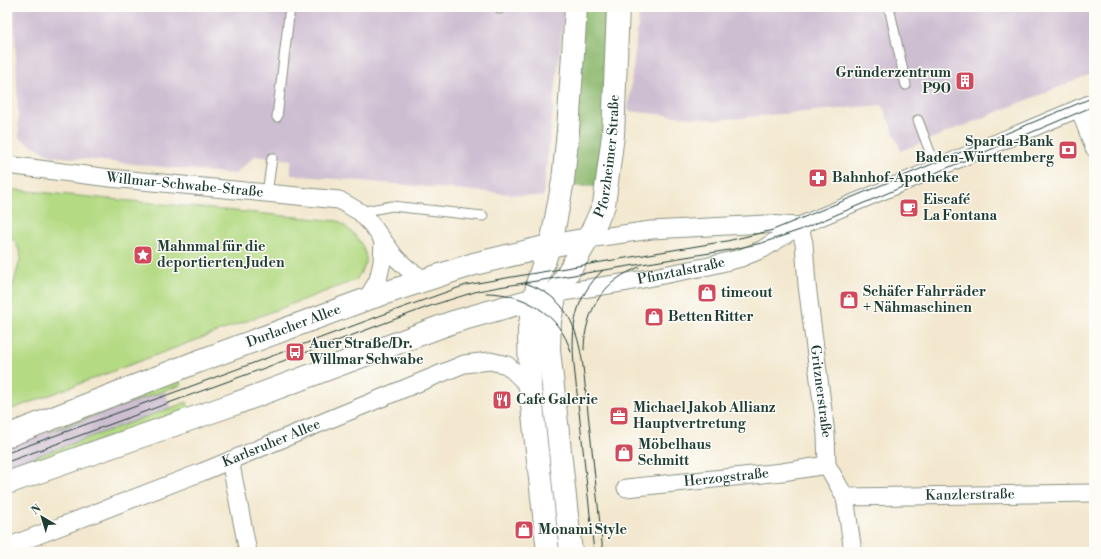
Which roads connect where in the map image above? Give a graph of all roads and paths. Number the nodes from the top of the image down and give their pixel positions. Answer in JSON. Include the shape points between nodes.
{"nodes":[{"id":1,"x":290,"y":7,"type":"edge"},
{"id":2,"x":576,"y":7,"type":"edge"},
{"id":3,"x":618,"y":7,"type":"edge"},
{"id":4,"x":889,"y":7,"type":"edge"},
{"id":5,"x":906,"y":85,"type":"dead end"},
{"id":6,"x":1086,"y":105,"type":"edge"},
{"id":7,"x":277,"y":117,"type":"dead end"},
{"id":8,"x":918,"y":120,"type":"dead end"},
{"id":9,"x":1094,"y":148,"type":"edge"},
{"id":10,"x":272,"y":158,"type":"dead end"},
{"id":11,"x":7,"y":165,"type":"edge"},
{"id":12,"x":936,"y":168,"type":"junction"},
{"id":13,"x":267,"y":194,"type":"junction"},
{"id":14,"x":360,"y":212,"type":"junction"},
{"id":15,"x":483,"y":216,"type":"dead end"},
{"id":16,"x":799,"y":226,"type":"junction"},
{"id":17,"x":588,"y":239,"type":"junction"},
{"id":18,"x":383,"y":240,"type":"junction"},
{"id":19,"x":549,"y":246,"type":"junction"},
{"id":20,"x":425,"y":280,"type":"junction"},
{"id":21,"x":556,"y":293,"type":"junction"},
{"id":22,"x":367,"y":299,"type":"junction"},
{"id":23,"x":536,"y":299,"type":"junction"},
{"id":24,"x":530,"y":387,"type":"junction"},
{"id":25,"x":7,"y":436,"type":"edge"},
{"id":26,"x":230,"y":460,"type":"junction"},
{"id":27,"x":827,"y":466,"type":"junction"},
{"id":28,"x":7,"y":482,"type":"edge"},
{"id":29,"x":626,"y":488,"type":"dead end"},
{"id":30,"x":1094,"y":492,"type":"edge"},
{"id":31,"x":846,"y":497,"type":"junction"},
{"id":32,"x":7,"y":547,"type":"edge"},
{"id":33,"x":248,"y":552,"type":"edge"},
{"id":34,"x":548,"y":552,"type":"edge"},
{"id":35,"x":571,"y":552,"type":"edge"},
{"id":36,"x":853,"y":552,"type":"edge"}],
"edges":[{"from":1,"to":7,"type":"lane"},
{"from":2,"to":19,"type":"main road","via":[[564,181]]},
{"from":3,"to":17,"type":"main road","name":"Pforzheimer Straße","via":[[613,135],[607,190],[604,205]]},
{"from":4,"to":5,"type":"lane"},
{"from":6,"to":9,"type":"street"},
{"from":6,"to":12,"type":"street","name":"Pfinztalstraße"},
{"from":8,"to":12,"type":"lane"},
{"from":10,"to":13,"type":"lane"},
{"from":11,"to":13,"type":"street","name":"Willmar-Schwabe-Straße"},
{"from":12,"to":16,"type":"street","name":"Pfinztalstraße"},
{"from":13,"to":14,"type":"street","name":"Willmar-Schwabe-Straße","via":[[339,200]]},
{"from":14,"to":15,"type":"lane","via":[[392,206]]},
{"from":14,"to":18,"type":"street","name":"Willmar-Schwabe-Straße"},
{"from":16,"to":17,"type":"street","name":"Pfinztalstraße","via":[[766,224],[651,230]]},
{"from":16,"to":21,"type":"street","name":"Pfinztalstraße","via":[[763,249],[741,258],[628,282]]},
{"from":16,"to":27,"type":"street","name":"Gritznerstraße","via":[[804,243],[826,434]]},
{"from":17,"to":19,"type":"main road","name":"Durlacher Allee"},
{"from":17,"to":21,"type":"main road","name":"Pforzheimer Straße"},
{"from":18,"to":20,"type":"street","name":"Willmar-Schwabe-Straße","via":[[396,258]]},
{"from":18,"to":22,"type":"street","via":[[378,280]]},
{"from":19,"to":20,"type":"main road","name":"Durlacher Allee","via":[[474,264]]},
{"from":19,"to":23,"type":"main road"},
{"from":20,"to":22,"type":"main road","name":"Durlacher Allee"},
{"from":21,"to":23,"type":"main road"},
{"from":21,"to":35,"type":"main road","name":"Pforzheimer Straße","via":[[550,320],[549,350]]},
{"from":22,"to":25,"type":"main road","name":"Durlacher Allee"},
{"from":23,"to":24,"type":"main road","via":[[529,330]]},
{"from":23,"to":28,"type":"main road","via":[[453,322],[237,403]]},
{"from":24,"to":26,"type":"street","name":"Karlsruher Allee","via":[[507,365],[490,361],[464,364]]},
{"from":24,"to":34,"type":"main road"},
{"from":26,"to":32,"type":"street","name":"Karlsruher Allee"},
{"from":26,"to":33,"type":"street"},
{"from":27,"to":29,"type":"street","name":"Herzogstraße"},
{"from":27,"to":31,"type":"street","name":"Gritznerstraße"},
{"from":30,"to":31,"type":"street","name":"Kanzlerstraße"},
{"from":31,"to":36,"type":"street","name":"Gritznerstraße"}]}
